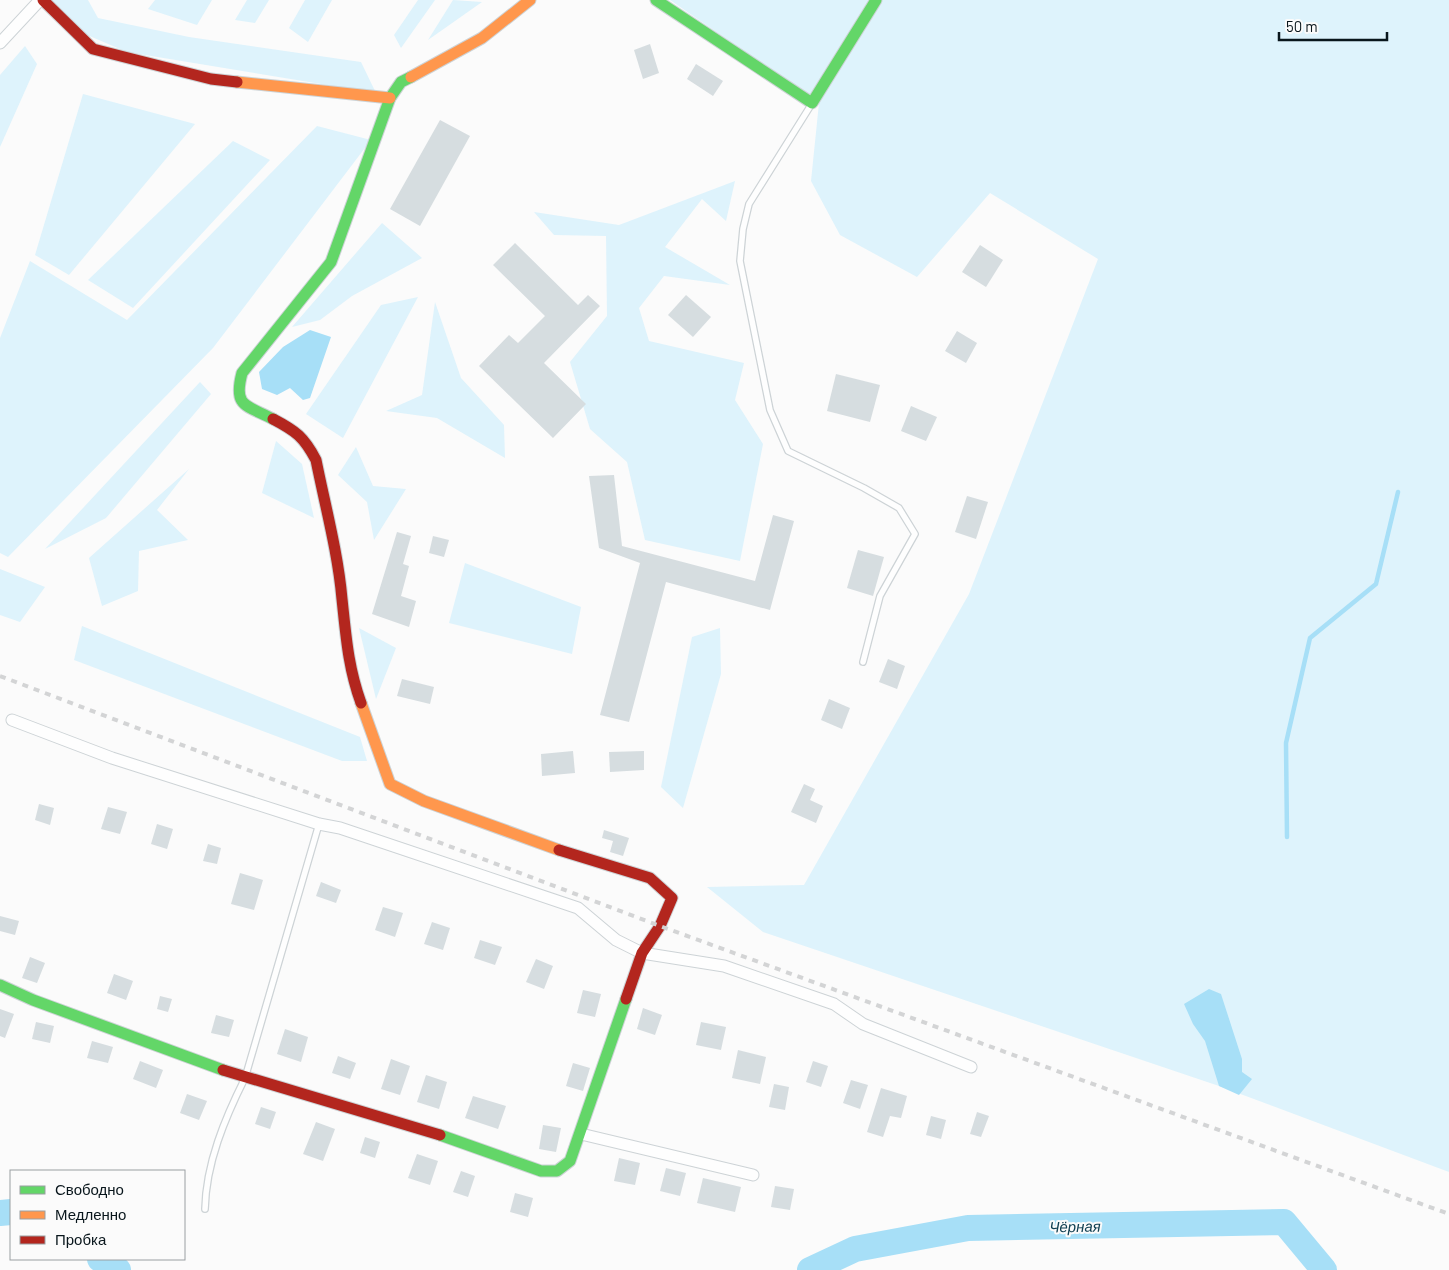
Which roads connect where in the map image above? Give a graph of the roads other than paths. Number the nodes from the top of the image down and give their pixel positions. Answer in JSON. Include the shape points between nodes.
{"nodes":[{"id":1,"x":42,"y":0,"type":"edge"},
{"id":2,"x":530,"y":0,"type":"edge"},
{"id":3,"x":656,"y":0,"type":"edge"},
{"id":4,"x":876,"y":0,"type":"edge"},
{"id":5,"x":0,"y":43,"type":"edge"},
{"id":6,"x":390,"y":98,"type":"junction"},
{"id":7,"x":812,"y":103,"type":"junction"},
{"id":8,"x":863,"y":662,"type":"dead end"},
{"id":9,"x":12,"y":720,"type":"dead end"},
{"id":10,"x":319,"y":824,"type":"junction"},
{"id":11,"x":642,"y":952,"type":"junction"},
{"id":12,"x":0,"y":985,"type":"edge"},
{"id":13,"x":971,"y":1067,"type":"dead end"},
{"id":14,"x":245,"y":1078,"type":"junction"},
{"id":15,"x":581,"y":1134,"type":"junction"},
{"id":16,"x":753,"y":1175,"type":"dead end"},
{"id":17,"x":205,"y":1209,"type":"dead end"}],
"edges":[{"from":1,"to":5,"type":"street"},
{"from":1,"to":6,"type":"street","via":[[92,49],[211,79]]},
{"from":2,"to":6,"type":"street","via":[[482,38],[401,82]]},
{"from":3,"to":7,"type":"street"},
{"from":4,"to":7,"type":"street"},
{"from":6,"to":11,"type":"street","via":[[331,262],[242,373],[237,390],[242,403],[294,430],[306,441],[316,460],[342,598],[352,678],[390,784],[424,801],[550,847],[650,878],[672,898],[660,926]]},
{"from":7,"to":8,"type":"lane","via":[[749,204],[740,261],[770,410],[788,450],[899,508],[915,534],[880,596]]},
{"from":9,"to":10,"type":"street","via":[[112,758]]},
{"from":10,"to":11,"type":"street","via":[[349,831],[578,908],[616,940]]},
{"from":10,"to":14,"type":"lane"},
{"from":11,"to":13,"type":"street","via":[[724,966],[834,1004],[863,1024]]},
{"from":11,"to":15,"type":"street"},
{"from":12,"to":14,"type":"street"},
{"from":14,"to":15,"type":"street","via":[[449,1138],[541,1171],[557,1171],[570,1161]]},
{"from":14,"to":17,"type":"lane","via":[[228,1112],[205,1183]]},
{"from":15,"to":16,"type":"street"}]}
